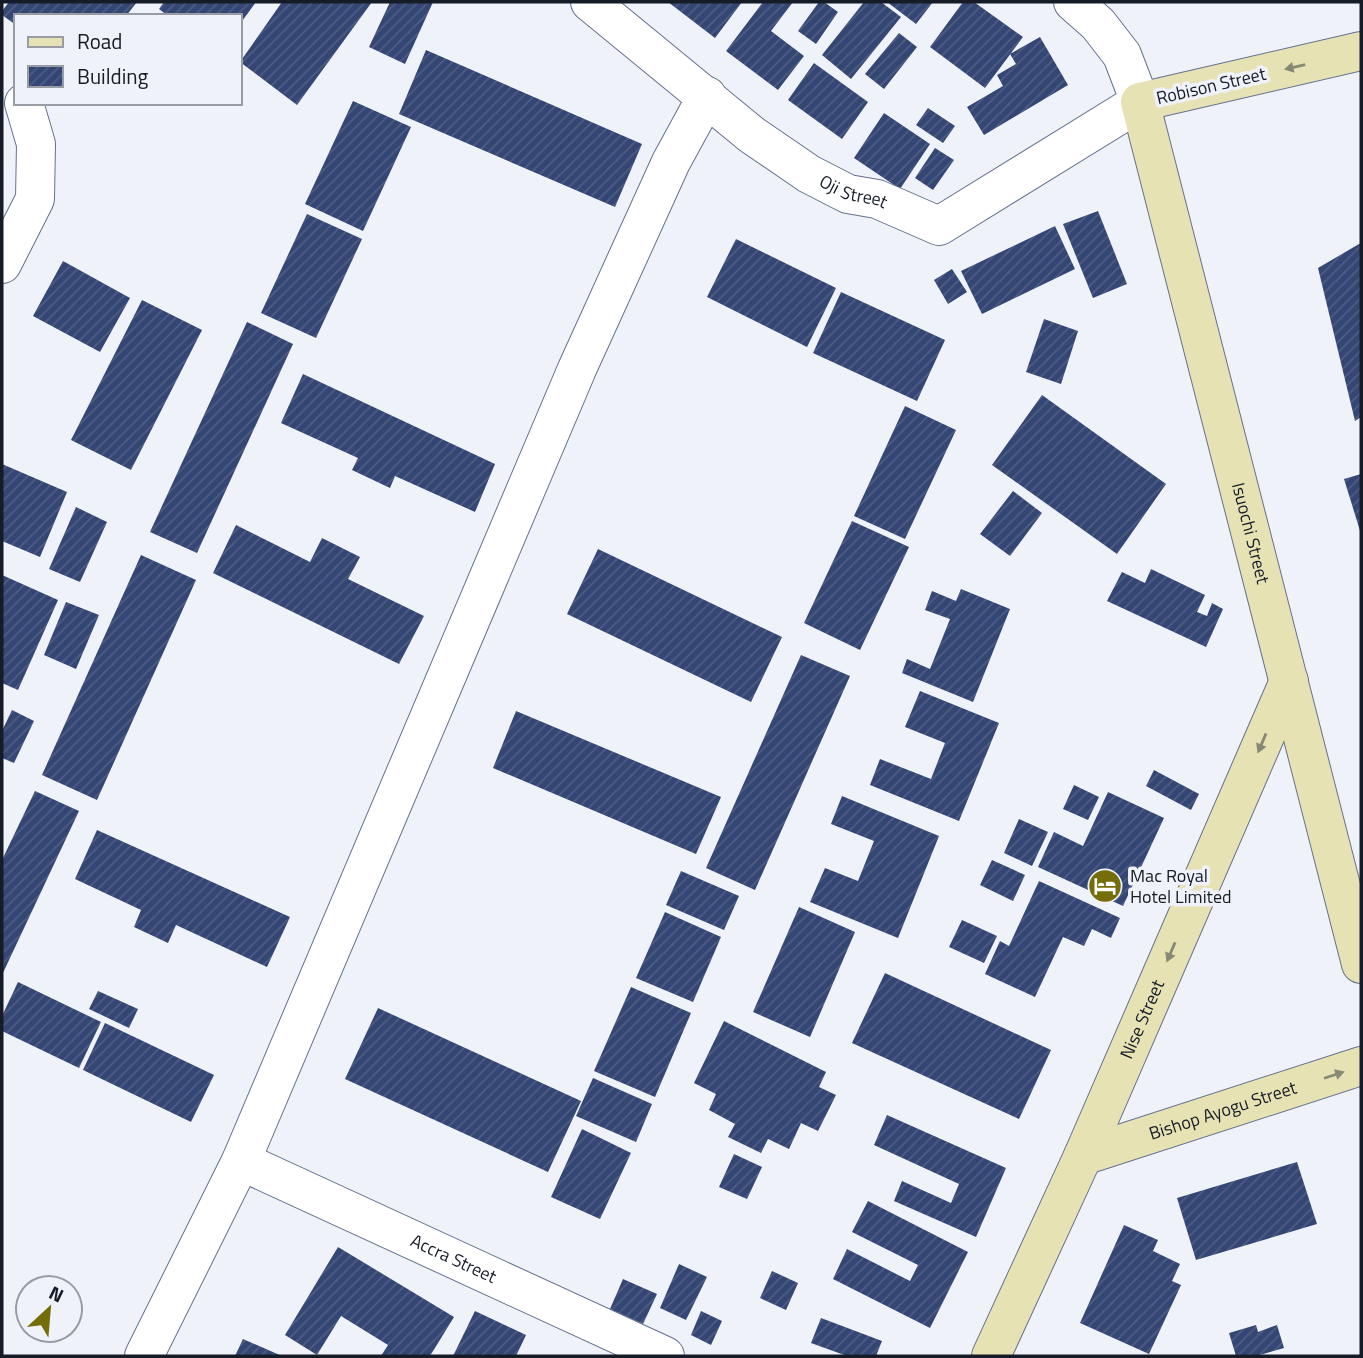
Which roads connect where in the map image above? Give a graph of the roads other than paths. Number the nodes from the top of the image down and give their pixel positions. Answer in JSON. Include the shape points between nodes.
{"nodes":[{"id":1,"x":590,"y":2,"type":"edge"},
{"id":2,"x":1073,"y":2,"type":"edge"},
{"id":3,"x":1361,"y":51,"type":"edge"},
{"id":4,"x":707,"y":96,"type":"junction"},
{"id":5,"x":1140,"y":102,"type":"junction"},
{"id":6,"x":25,"y":105,"type":"edge"},
{"id":7,"x":2,"y":264,"type":"edge"},
{"id":8,"x":1289,"y":681,"type":"junction"},
{"id":9,"x":1361,"y":964,"type":"edge"},
{"id":10,"x":1361,"y":1066,"type":"edge"},
{"id":11,"x":1083,"y":1156,"type":"junction"},
{"id":12,"x":242,"y":1161,"type":"junction"},
{"id":13,"x":144,"y":1356,"type":"edge"},
{"id":14,"x":665,"y":1356,"type":"edge"},
{"id":15,"x":991,"y":1356,"type":"edge"}],
"edges":[{"from":1,"to":4,"type":"street","name":"Oji Street"},
{"from":2,"to":5,"type":"street","name":"Robison Street","via":[[1122,55]]},
{"from":3,"to":5,"type":"main road","name":"Robison Street","one_way":true},
{"from":4,"to":5,"type":"street","name":"Oji Street","via":[[752,135],[809,174],[848,194],[877,200],[939,226]]},
{"from":4,"to":12,"type":"street","via":[[671,162],[577,369]]},
{"from":5,"to":8,"type":"main road","name":"Isuochi Street"},
{"from":6,"to":7,"type":"street","via":[[36,144],[35,200]]},
{"from":8,"to":9,"type":"main road","name":"Isuochi Street"},
{"from":8,"to":11,"type":"main road","name":"Nise Street","one_way":true},
{"from":11,"to":10,"type":"main road","name":"Bishop Ayogu Street","one_way":true},
{"from":11,"to":15,"type":"main road","name":"Nise Street"},
{"from":12,"to":13,"type":"street"},
{"from":12,"to":14,"type":"street","name":"Accra Street"}]}
